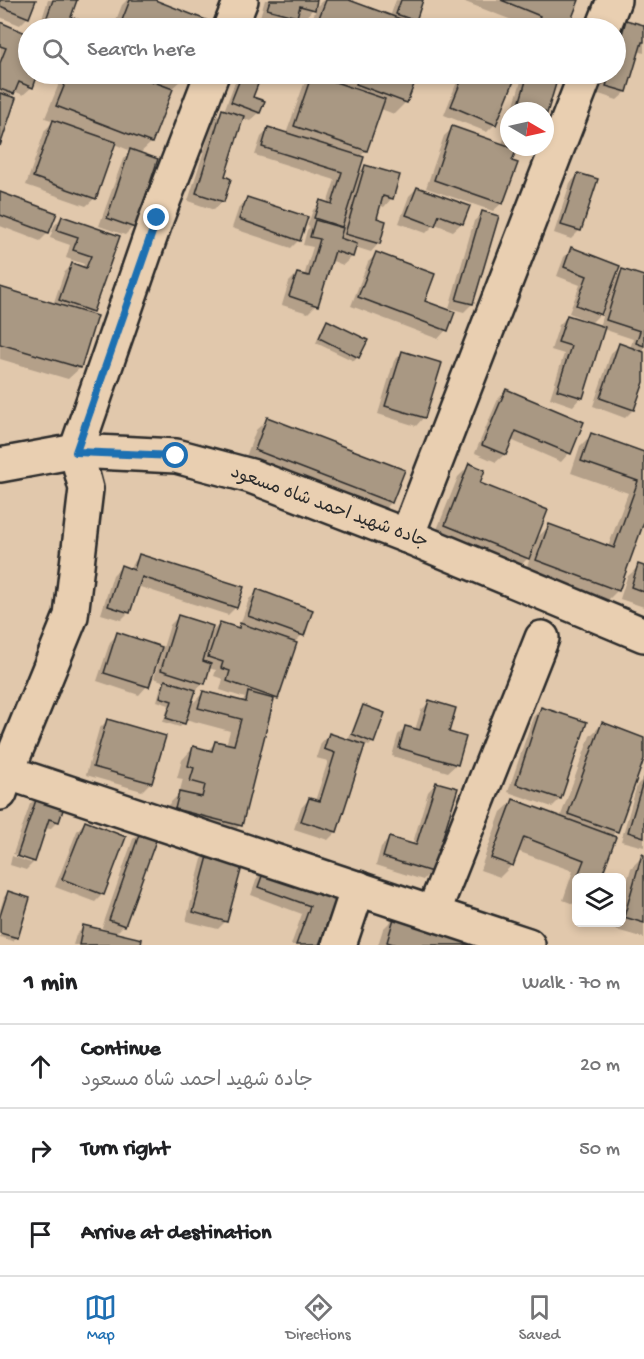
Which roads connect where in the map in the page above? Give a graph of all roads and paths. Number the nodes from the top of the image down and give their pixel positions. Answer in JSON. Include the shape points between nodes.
{"nodes":[{"id":1,"x":241,"y":0,"type":"edge"},
{"id":2,"x":614,"y":0,"type":"edge"},
{"id":3,"x":234,"y":18,"type":"edge"},
{"id":4,"x":607,"y":18,"type":"edge"},
{"id":5,"x":209,"y":84,"type":"edge"},
{"id":6,"x":582,"y":84,"type":"edge"},
{"id":7,"x":76,"y":452,"type":"junction"},
{"id":8,"x":0,"y":465,"type":"edge"},
{"id":9,"x":407,"y":536,"type":"junction"},
{"id":10,"x":644,"y":635,"type":"edge"},
{"id":11,"x":542,"y":638,"type":"dead end"},
{"id":12,"x":2,"y":778,"type":"edge"},
{"id":13,"x":358,"y":888,"type":"junction"},
{"id":14,"x":433,"y":914,"type":"junction"},
{"id":15,"x":339,"y":945,"type":"edge"},
{"id":16,"x":528,"y":945,"type":"edge"}],
"edges":[{"from":1,"to":3,"type":"street"},
{"from":2,"to":4,"type":"street"},
{"from":5,"to":7,"type":"street","via":[[157,218]]},
{"from":6,"to":9,"type":"street"},
{"from":7,"to":8,"type":"street","name":"جاده شهيد احمد شاه مسعود"},
{"from":7,"to":9,"type":"street","name":"جاده شهيد احمد شاه مسعود","via":[[176,456],[250,476]]},
{"from":7,"to":12,"type":"street","via":[[86,489],[71,616]]},
{"from":9,"to":10,"type":"street","name":"جاده شهيد احمد شاه مسعود"},
{"from":11,"to":14,"type":"street"},
{"from":12,"to":13,"type":"street"},
{"from":13,"to":14,"type":"street"},
{"from":13,"to":15,"type":"street"},
{"from":14,"to":16,"type":"street"}]}
